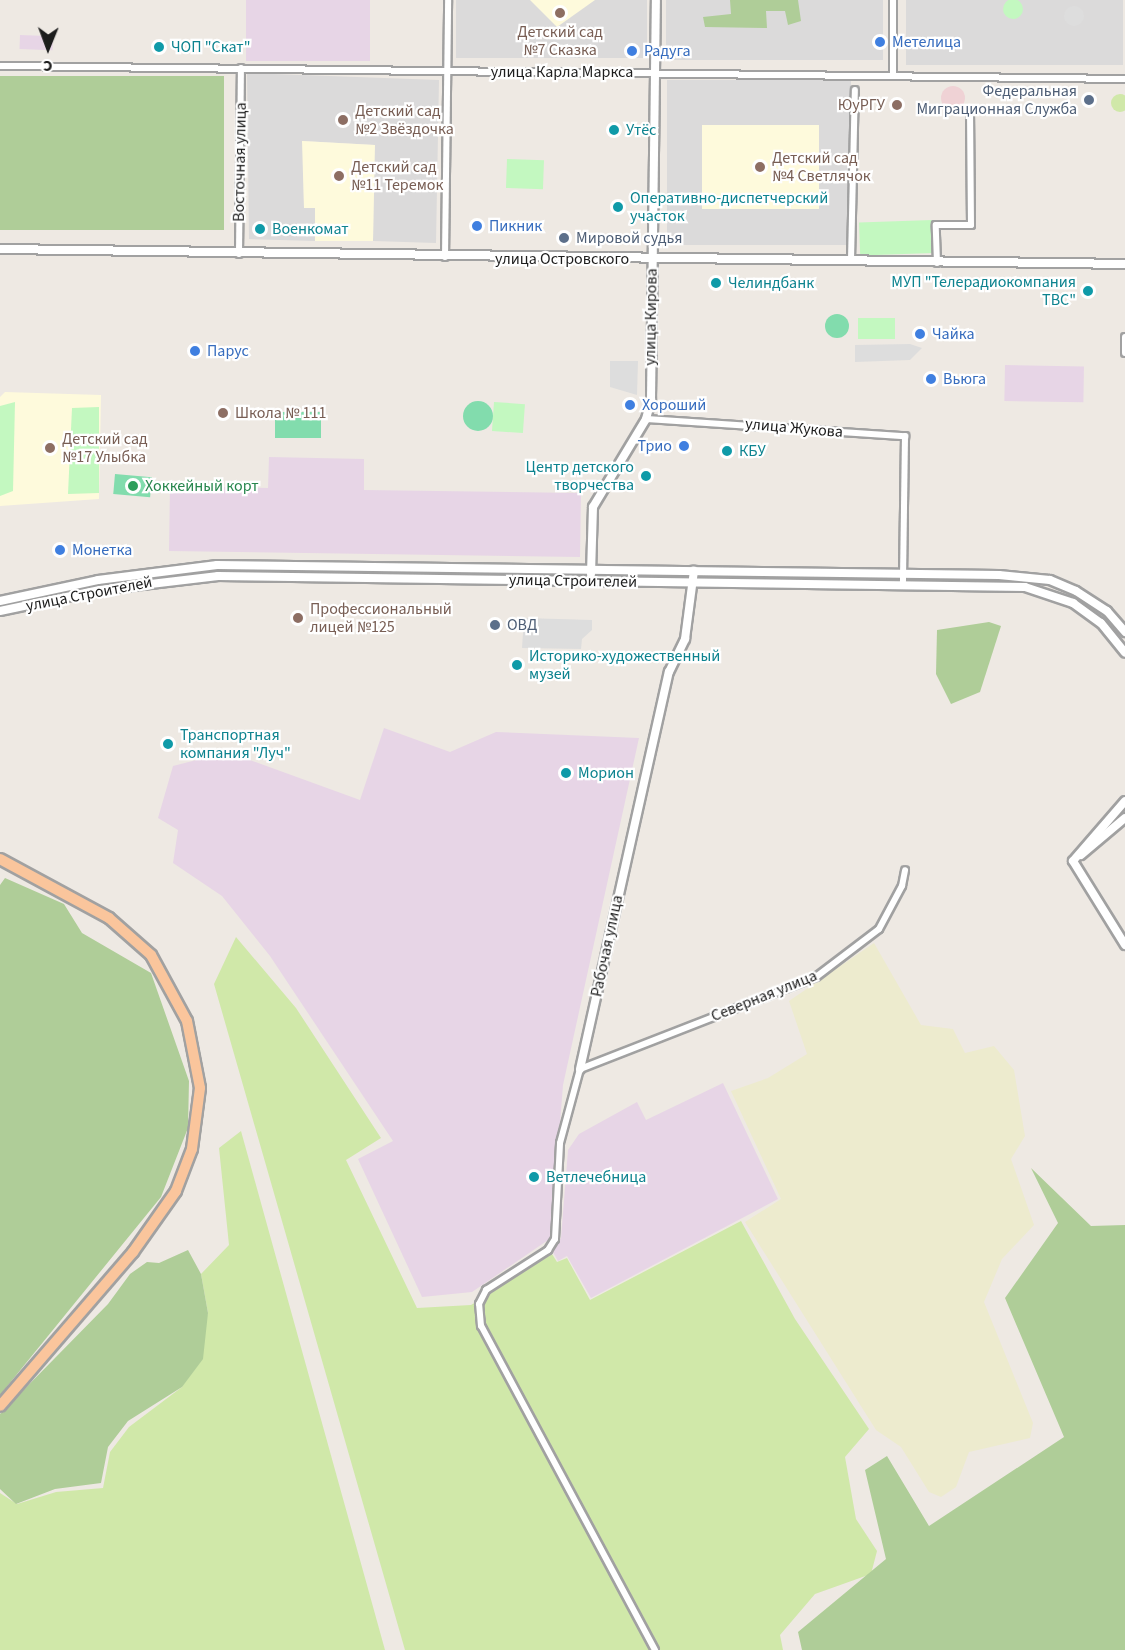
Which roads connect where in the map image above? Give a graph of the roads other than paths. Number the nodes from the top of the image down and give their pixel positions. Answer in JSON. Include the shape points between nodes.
{"nodes":[{"id":1,"x":448,"y":0,"type":"edge"},
{"id":2,"x":656,"y":0,"type":"edge"},
{"id":3,"x":893,"y":0,"type":"edge"},
{"id":4,"x":0,"y":66,"type":"edge"},
{"id":5,"x":241,"y":68,"type":"junction"},
{"id":6,"x":448,"y":71,"type":"junction"},
{"id":7,"x":654,"y":73,"type":"junction"},
{"id":8,"x":893,"y":75,"type":"junction"},
{"id":9,"x":1125,"y":79,"type":"edge"},
{"id":10,"x":855,"y":90,"type":"dead end"},
{"id":11,"x":970,"y":109,"type":"dead end"},
{"id":12,"x":0,"y":249,"type":"edge"},
{"id":13,"x":239,"y":255,"type":"junction"},
{"id":14,"x":445,"y":257,"type":"junction"},
{"id":15,"x":652,"y":259,"type":"junction"},
{"id":16,"x":851,"y":260,"type":"junction"},
{"id":17,"x":937,"y":263,"type":"junction"},
{"id":18,"x":1125,"y":264,"type":"edge"},
{"id":19,"x":1125,"y":337,"type":"edge"},
{"id":20,"x":1125,"y":353,"type":"edge"},
{"id":21,"x":646,"y":419,"type":"junction"},
{"id":22,"x":591,"y":570,"type":"junction"},
{"id":23,"x":694,"y":571,"type":"junction"},
{"id":24,"x":902,"y":574,"type":"junction"},
{"id":25,"x":591,"y":582,"type":"junction"},
{"id":26,"x":694,"y":583,"type":"junction"},
{"id":27,"x":903,"y":585,"type":"junction"},
{"id":28,"x":0,"y":601,"type":"edge"},
{"id":29,"x":0,"y":611,"type":"edge"},
{"id":30,"x":1125,"y":632,"type":"edge"},
{"id":31,"x":1125,"y":653,"type":"edge"},
{"id":32,"x":1125,"y":801,"type":"edge"},
{"id":33,"x":1125,"y":818,"type":"edge"},
{"id":34,"x":0,"y":859,"type":"edge"},
{"id":35,"x":1073,"y":861,"type":"junction"},
{"id":36,"x":905,"y":870,"type":"dead end"},
{"id":37,"x":1125,"y":945,"type":"edge"},
{"id":38,"x":580,"y":1069,"type":"junction"},
{"id":39,"x":0,"y":1406,"type":"edge"},
{"id":40,"x":652,"y":1648,"type":"edge"}],
"edges":[{"from":1,"to":6,"type":"street"},
{"from":2,"to":7,"type":"street","name":"улица Кирова"},
{"from":3,"to":8,"type":"street"},
{"from":4,"to":5,"type":"street","name":"улица Карла Маркса"},
{"from":5,"to":6,"type":"street","name":"улица Карла Маркса"},
{"from":5,"to":13,"type":"street","name":"Восточная улица"},
{"from":6,"to":7,"type":"street","name":"улица Карла Маркса"},
{"from":6,"to":14,"type":"street"},
{"from":7,"to":8,"type":"street","name":"улица Карла Маркса"},
{"from":7,"to":15,"type":"street","name":"улица Кирова"},
{"from":8,"to":9,"type":"street","name":"улица Карла Маркса"},
{"from":10,"to":16,"type":"street"},
{"from":11,"to":17,"type":"street","via":[[971,225],[936,225]]},
{"from":12,"to":13,"type":"street","name":"улица Островского"},
{"from":13,"to":14,"type":"street","name":"улица Островского"},
{"from":14,"to":15,"type":"street","name":"улица Островского"},
{"from":15,"to":16,"type":"street","name":"улица Островского"},
{"from":15,"to":21,"type":"street","name":"улица Кирова"},
{"from":16,"to":17,"type":"street","name":"улица Островского"},
{"from":17,"to":18,"type":"street","name":"улица Островского"},
{"from":19,"to":20,"type":"street"},
{"from":21,"to":22,"type":"street","name":"улица Кирова","via":[[593,507]]},
{"from":21,"to":24,"type":"street","name":"улица Жукова","via":[[905,436]]},
{"from":22,"to":23,"type":"street","name":"улица Строителей"},
{"from":22,"to":25,"type":"street","name":"улица Кирова"},
{"from":22,"to":28,"type":"street","name":"улица Строителей","via":[[217,565],[98,580]]},
{"from":23,"to":24,"type":"street","name":"улица Строителей"},
{"from":23,"to":26,"type":"street","name":"Рабочая улица"},
{"from":24,"to":27,"type":"street"},
{"from":24,"to":30,"type":"street","name":"улица Строителей","via":[[1050,580],[1088,596]]},
{"from":25,"to":26,"type":"street","name":"улица Строителей"},
{"from":25,"to":29,"type":"street","name":"улица Строителей","via":[[191,577]]},
{"from":26,"to":27,"type":"street","name":"улица Строителей"},
{"from":26,"to":38,"type":"street","name":"Рабочая улица"},
{"from":27,"to":31,"type":"street","name":"улица Строителей","via":[[1042,590],[1101,623]]},
{"from":32,"to":35,"type":"street"},
{"from":33,"to":35,"type":"street"},
{"from":34,"to":39,"type":"main road","via":[[110,918],[151,955],[184,1015],[200,1088],[192,1149],[170,1200]]},
{"from":35,"to":37,"type":"street"},
{"from":36,"to":38,"type":"street","name":"Северная улица","via":[[902,886],[879,929],[816,977]]},
{"from":38,"to":40,"type":"street","name":"Рабочая улица","via":[[560,1143],[555,1239],[548,1250],[486,1290],[479,1304],[481,1326]]}]}
